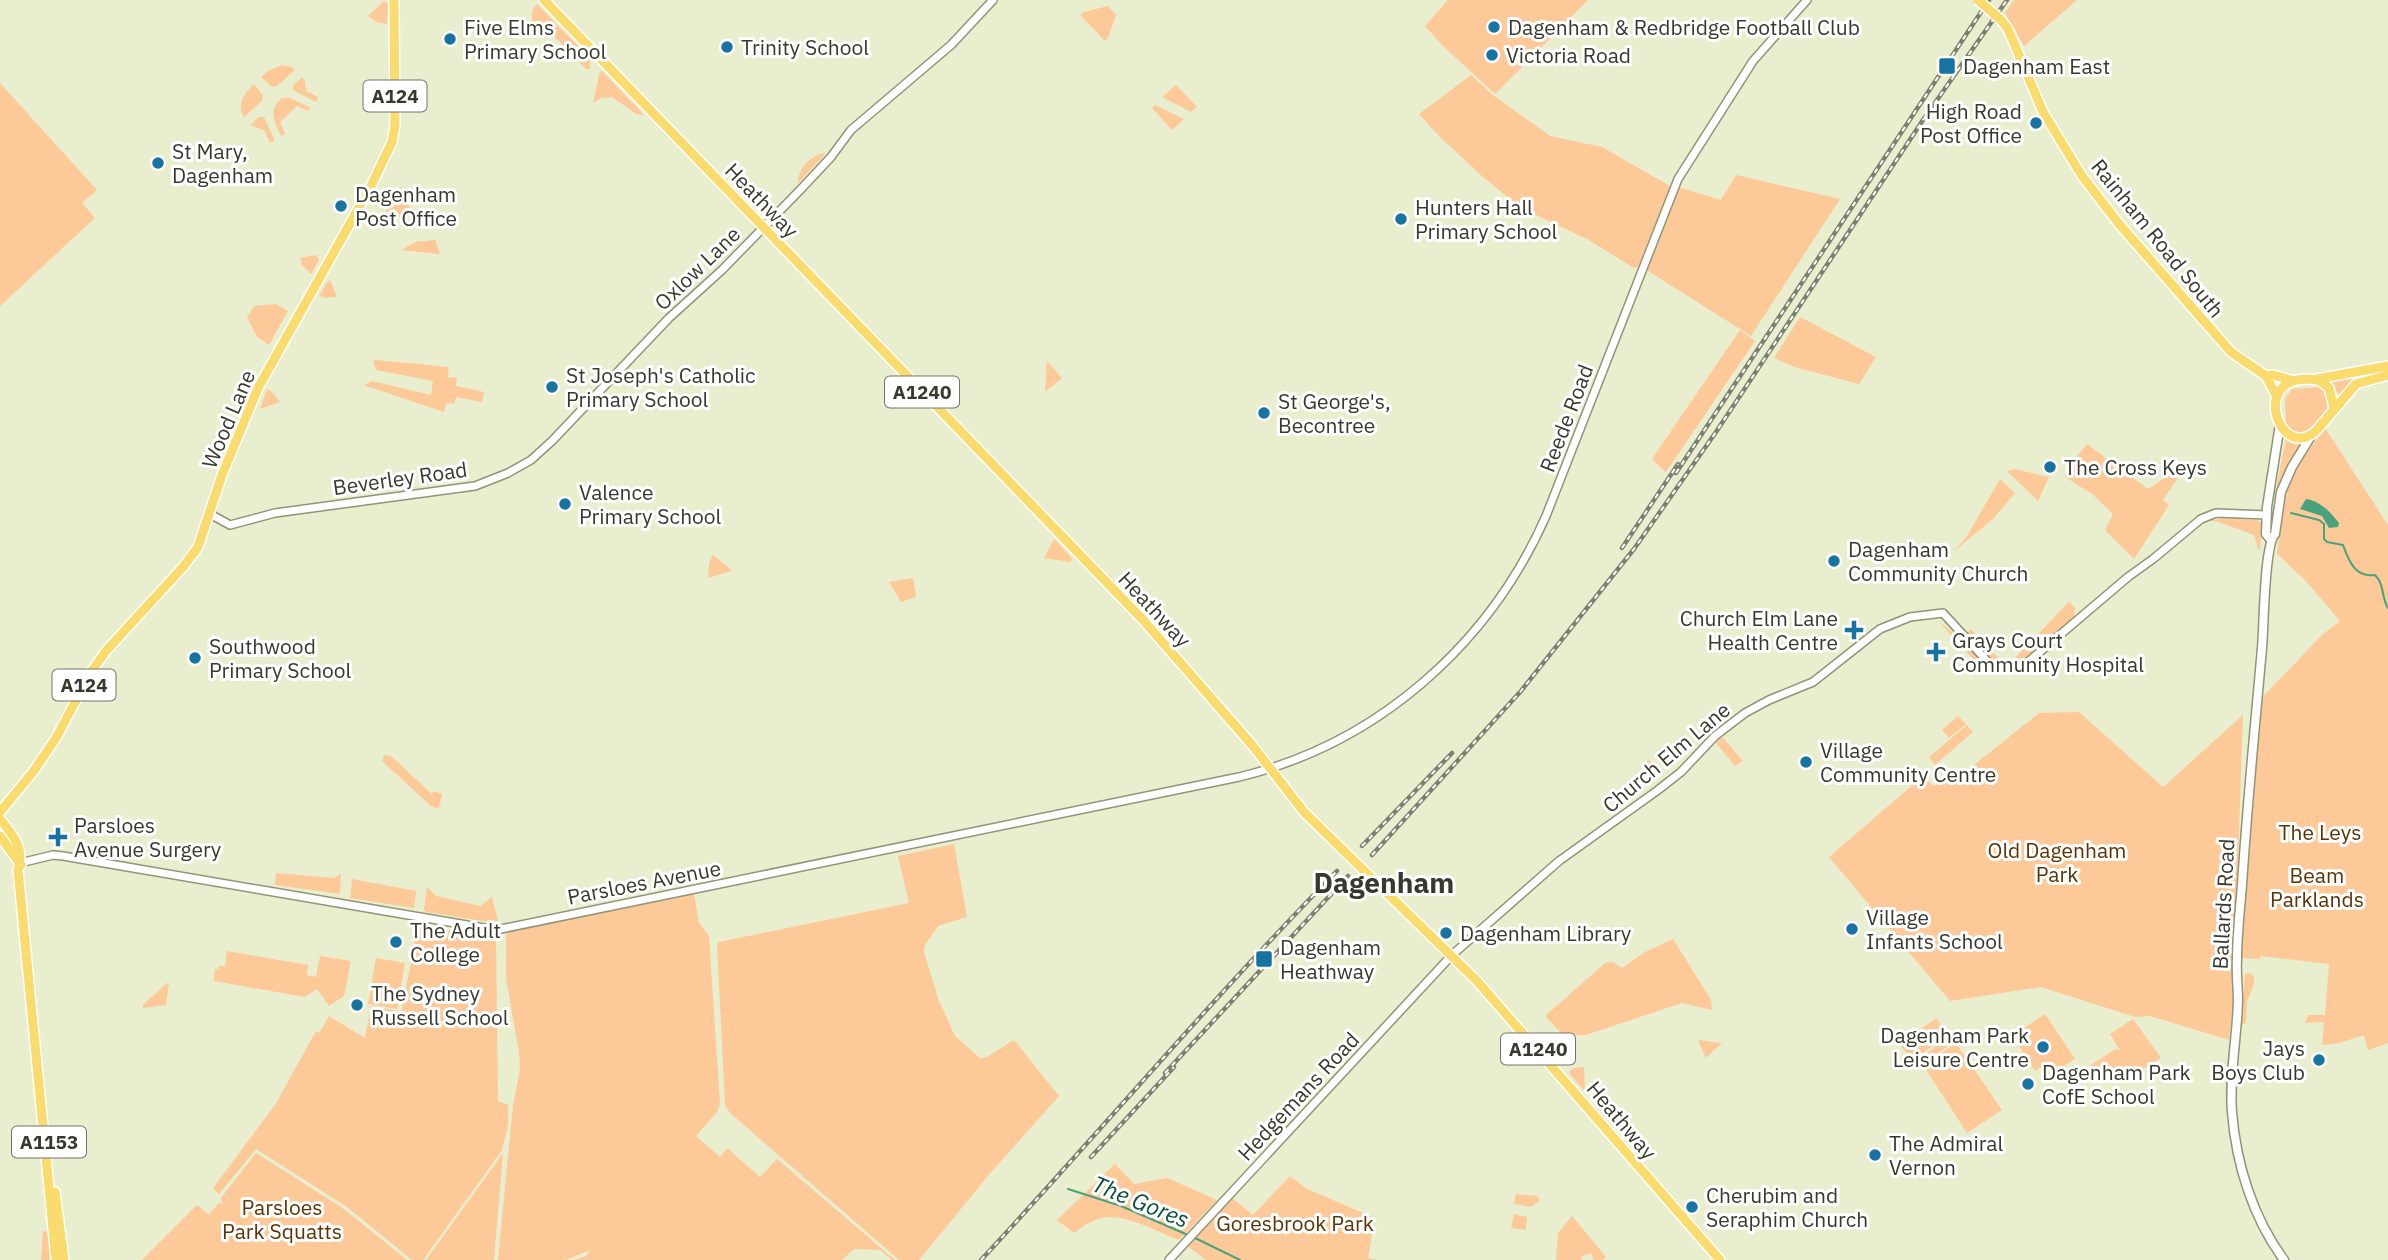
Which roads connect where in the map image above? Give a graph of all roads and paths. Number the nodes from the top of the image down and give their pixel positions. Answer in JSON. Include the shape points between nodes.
{"nodes":[{"id":1,"x":394,"y":0,"type":"edge"},
{"id":2,"x":544,"y":0,"type":"edge"},
{"id":3,"x":993,"y":0,"type":"edge"},
{"id":4,"x":1808,"y":0,"type":"edge"},
{"id":5,"x":1978,"y":0,"type":"edge"},
{"id":6,"x":764,"y":228,"type":"junction"},
{"id":7,"x":2388,"y":366,"type":"edge"},
{"id":8,"x":2388,"y":375,"type":"edge"},
{"id":9,"x":2266,"y":376,"type":"junction"},
{"id":10,"x":2317,"y":379,"type":"junction"},
{"id":11,"x":2291,"y":380,"type":"junction"},
{"id":12,"x":2277,"y":397,"type":"junction"},
{"id":13,"x":2334,"y":408,"type":"junction"},
{"id":14,"x":577,"y":415,"type":"joint"},
{"id":15,"x":2280,"y":424,"type":"junction"},
{"id":16,"x":2311,"y":436,"type":"junction"},
{"id":17,"x":2279,"y":505,"type":"junction"},
{"id":18,"x":210,"y":514,"type":"junction"},
{"id":19,"x":2267,"y":515,"type":"junction"},
{"id":20,"x":2270,"y":539,"type":"junction"},
{"id":21,"x":1270,"y":768,"type":"junction"},
{"id":22,"x":0,"y":812,"type":"edge"},
{"id":23,"x":0,"y":819,"type":"edge"},
{"id":24,"x":0,"y":836,"type":"edge"},
{"id":25,"x":20,"y":863,"type":"junction"},
{"id":26,"x":1452,"y":956,"type":"junction"},
{"id":27,"x":56,"y":1260,"type":"edge"},
{"id":28,"x":64,"y":1260,"type":"edge"},
{"id":29,"x":1169,"y":1260,"type":"edge"},
{"id":30,"x":1720,"y":1260,"type":"edge"},
{"id":31,"x":2284,"y":1260,"type":"edge"}],
"edges":[{"from":1,"to":18,"type":"main road","name":"Wood Lane","number":"A124","via":[[392,142],[258,388]]},
{"from":2,"to":6,"type":"main road","name":"Heathway","number":"A1240"},
{"from":3,"to":6,"type":"street","name":"Oxlow Lane","via":[[951,45],[851,130]]},
{"from":4,"to":21,"type":"street","name":"Reede Road","via":[[1753,61],[1678,179],[1546,516],[1501,598],[1452,657],[1396,705],[1345,736]]},
{"from":5,"to":9,"type":"main road","name":"Rainham Road South","bridge":true,"via":[[2008,29],[2043,112],[2092,190],[2231,352]]},
{"from":6,"to":14,"type":"street","name":"Oxlow Lane","via":[[669,318]]},
{"from":6,"to":21,"type":"main road","name":"Heathway","number":"A1240","via":[[1144,621]]},
{"from":7,"to":10,"type":"main road"},
{"from":8,"to":13,"type":"main road","via":[[2356,384]]},
{"from":9,"to":11,"type":"main road","name":"Rainham Road South"},
{"from":9,"to":12,"type":"main road","name":"Rainham Road South"},
{"from":10,"to":11,"type":"main road"},
{"from":10,"to":13,"type":"main road","via":[[2329,388]]},
{"from":11,"to":12,"type":"main road"},
{"from":12,"to":15,"type":"main road"},
{"from":13,"to":16,"type":"main road"},
{"from":14,"to":18,"type":"street","name":"Beverley Road","via":[[531,460],[475,486],[275,513],[230,525]]},
{"from":15,"to":16,"type":"main road","via":[[2292,437]]},
{"from":15,"to":19,"type":"main road","name":"Ballards Road"},
{"from":16,"to":17,"type":"main road","name":"Ballards Road","via":[[2287,478]]},
{"from":17,"to":19,"type":"main road"},
{"from":17,"to":20,"type":"main road","name":"Ballards Road","via":[[2275,534]]},
{"from":18,"to":22,"type":"main road","name":"Wood Lane","number":"A124","via":[[198,547],[106,651],[48,749]]},
{"from":19,"to":20,"type":"main road","name":"Ballards Road"},
{"from":19,"to":26,"type":"street","name":"Church Elm Lane","via":[[2208,515],[2036,656],[2017,666],[1987,661],[1943,613],[1910,617],[1880,629],[1813,682],[1724,727],[1681,772],[1559,861]]},
{"from":20,"to":31,"type":"main road","name":"Ballards Road","via":[[2242,856],[2232,1112],[2246,1185]]},
{"from":21,"to":25,"type":"street","name":"Parsloes Avenue","via":[[496,930],[63,856]]},
{"from":21,"to":26,"type":"main road","name":"Heathway","number":"A1240","via":[[1324,833]]},
{"from":23,"to":25,"type":"main road","number":"A1153","via":[[17,840]]},
{"from":24,"to":25,"type":"main road"},
{"from":25,"to":27,"type":"main road","number":"A1153"},
{"from":25,"to":28,"type":"main road","number":"A1153"},
{"from":26,"to":29,"type":"street","name":"Hedgemans Road"},
{"from":26,"to":30,"type":"main road","name":"Heathway","number":"A1240"}]}
